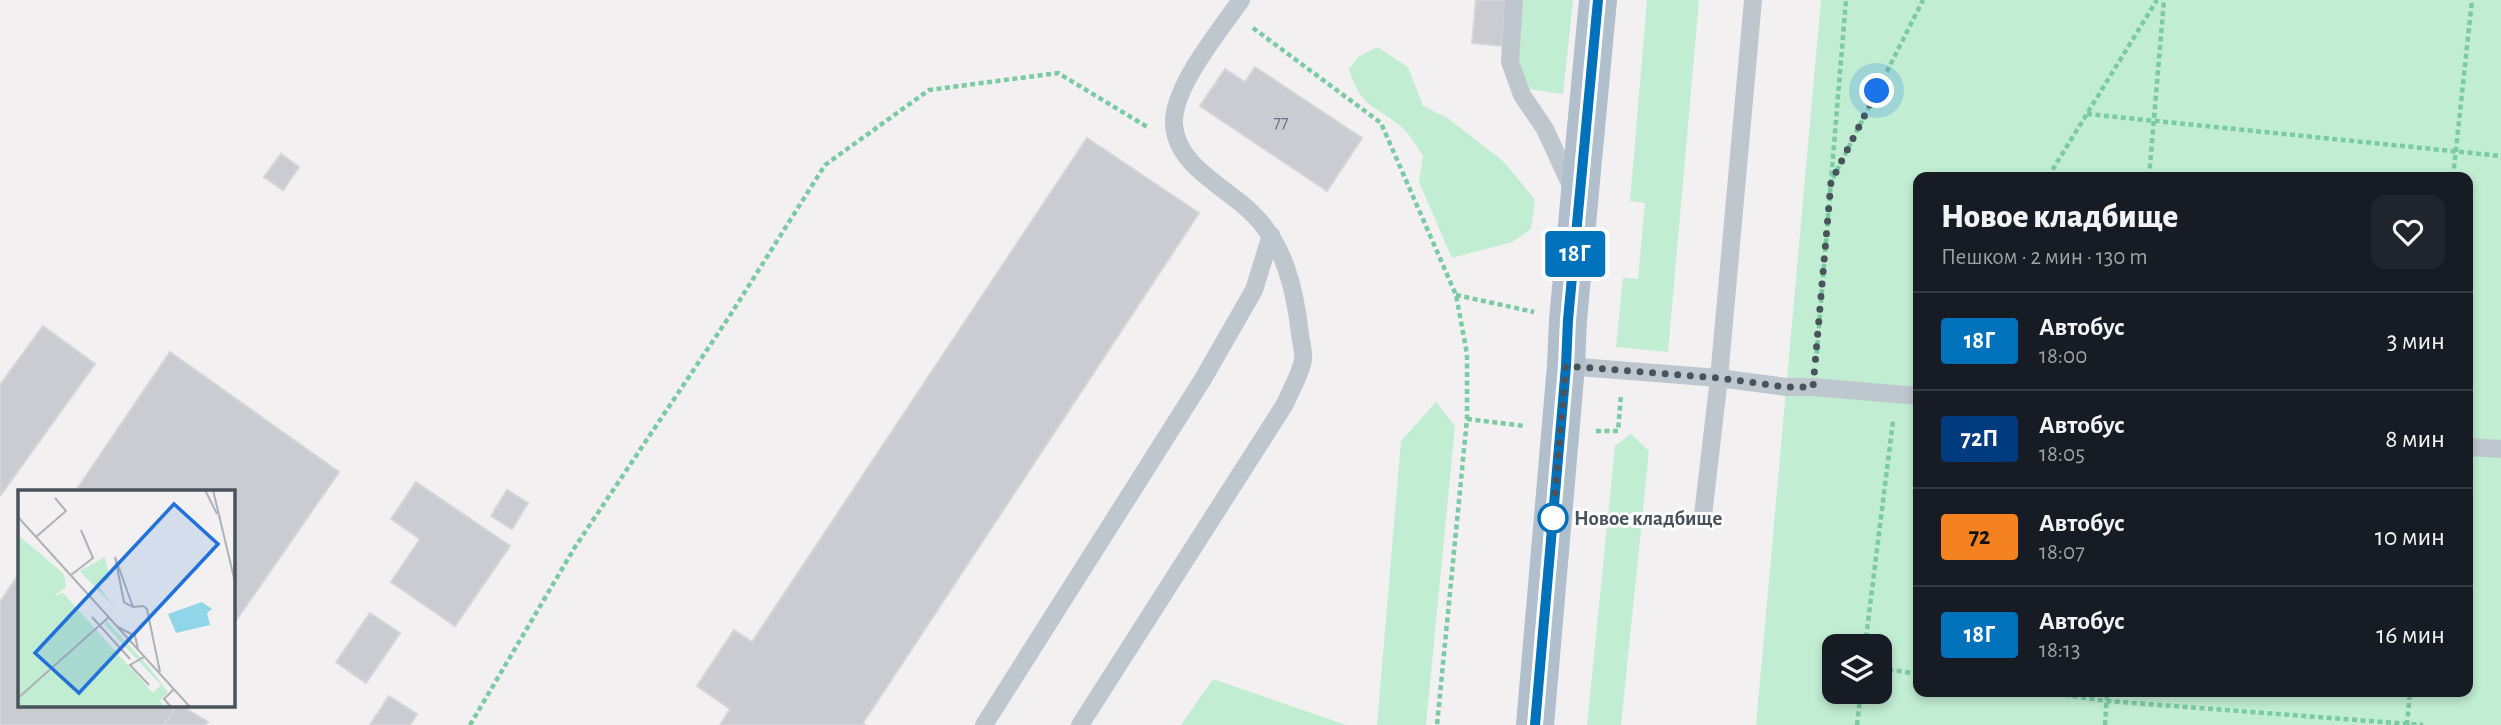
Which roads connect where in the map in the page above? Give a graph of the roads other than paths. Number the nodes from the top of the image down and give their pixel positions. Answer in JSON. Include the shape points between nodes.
{"nodes":[{"id":1,"x":1514,"y":0,"type":"edge"},
{"id":2,"x":1598,"y":0,"type":"edge"},
{"id":3,"x":1753,"y":0,"type":"edge"},
{"id":4,"x":1236,"y":6,"type":"edge"},
{"id":5,"x":1580,"y":207,"type":"junction"},
{"id":6,"x":1271,"y":235,"type":"junction"},
{"id":7,"x":1566,"y":366,"type":"junction"},
{"id":8,"x":1719,"y":378,"type":"junction"},
{"id":9,"x":1913,"y":396,"type":"edge"},
{"id":10,"x":2473,"y":447,"type":"edge"},
{"id":11,"x":2501,"y":449,"type":"edge"},
{"id":12,"x":1703,"y":515,"type":"dead end"},
{"id":13,"x":984,"y":725,"type":"edge"},
{"id":14,"x":1080,"y":725,"type":"edge"},
{"id":15,"x":1535,"y":725,"type":"edge"}],
"edges":[{"from":1,"to":5,"type":"lane","via":[[1510,62],[1522,95],[1545,129]]},
{"from":2,"to":5,"type":"main road"},
{"from":3,"to":8,"type":"lane"},
{"from":4,"to":6,"type":"lane","via":[[1180,91],[1174,123],[1179,146],[1191,162]]},
{"from":5,"to":7,"type":"main road"},
{"from":6,"to":13,"type":"lane","via":[[1254,290],[1203,379]]},
{"from":6,"to":14,"type":"lane","via":[[1287,268],[1303,359],[1285,404]]},
{"from":7,"to":8,"type":"lane"},
{"from":7,"to":15,"type":"main road"},
{"from":8,"to":9,"type":"lane"},
{"from":8,"to":12,"type":"lane"},
{"from":10,"to":11,"type":"lane"}]}
